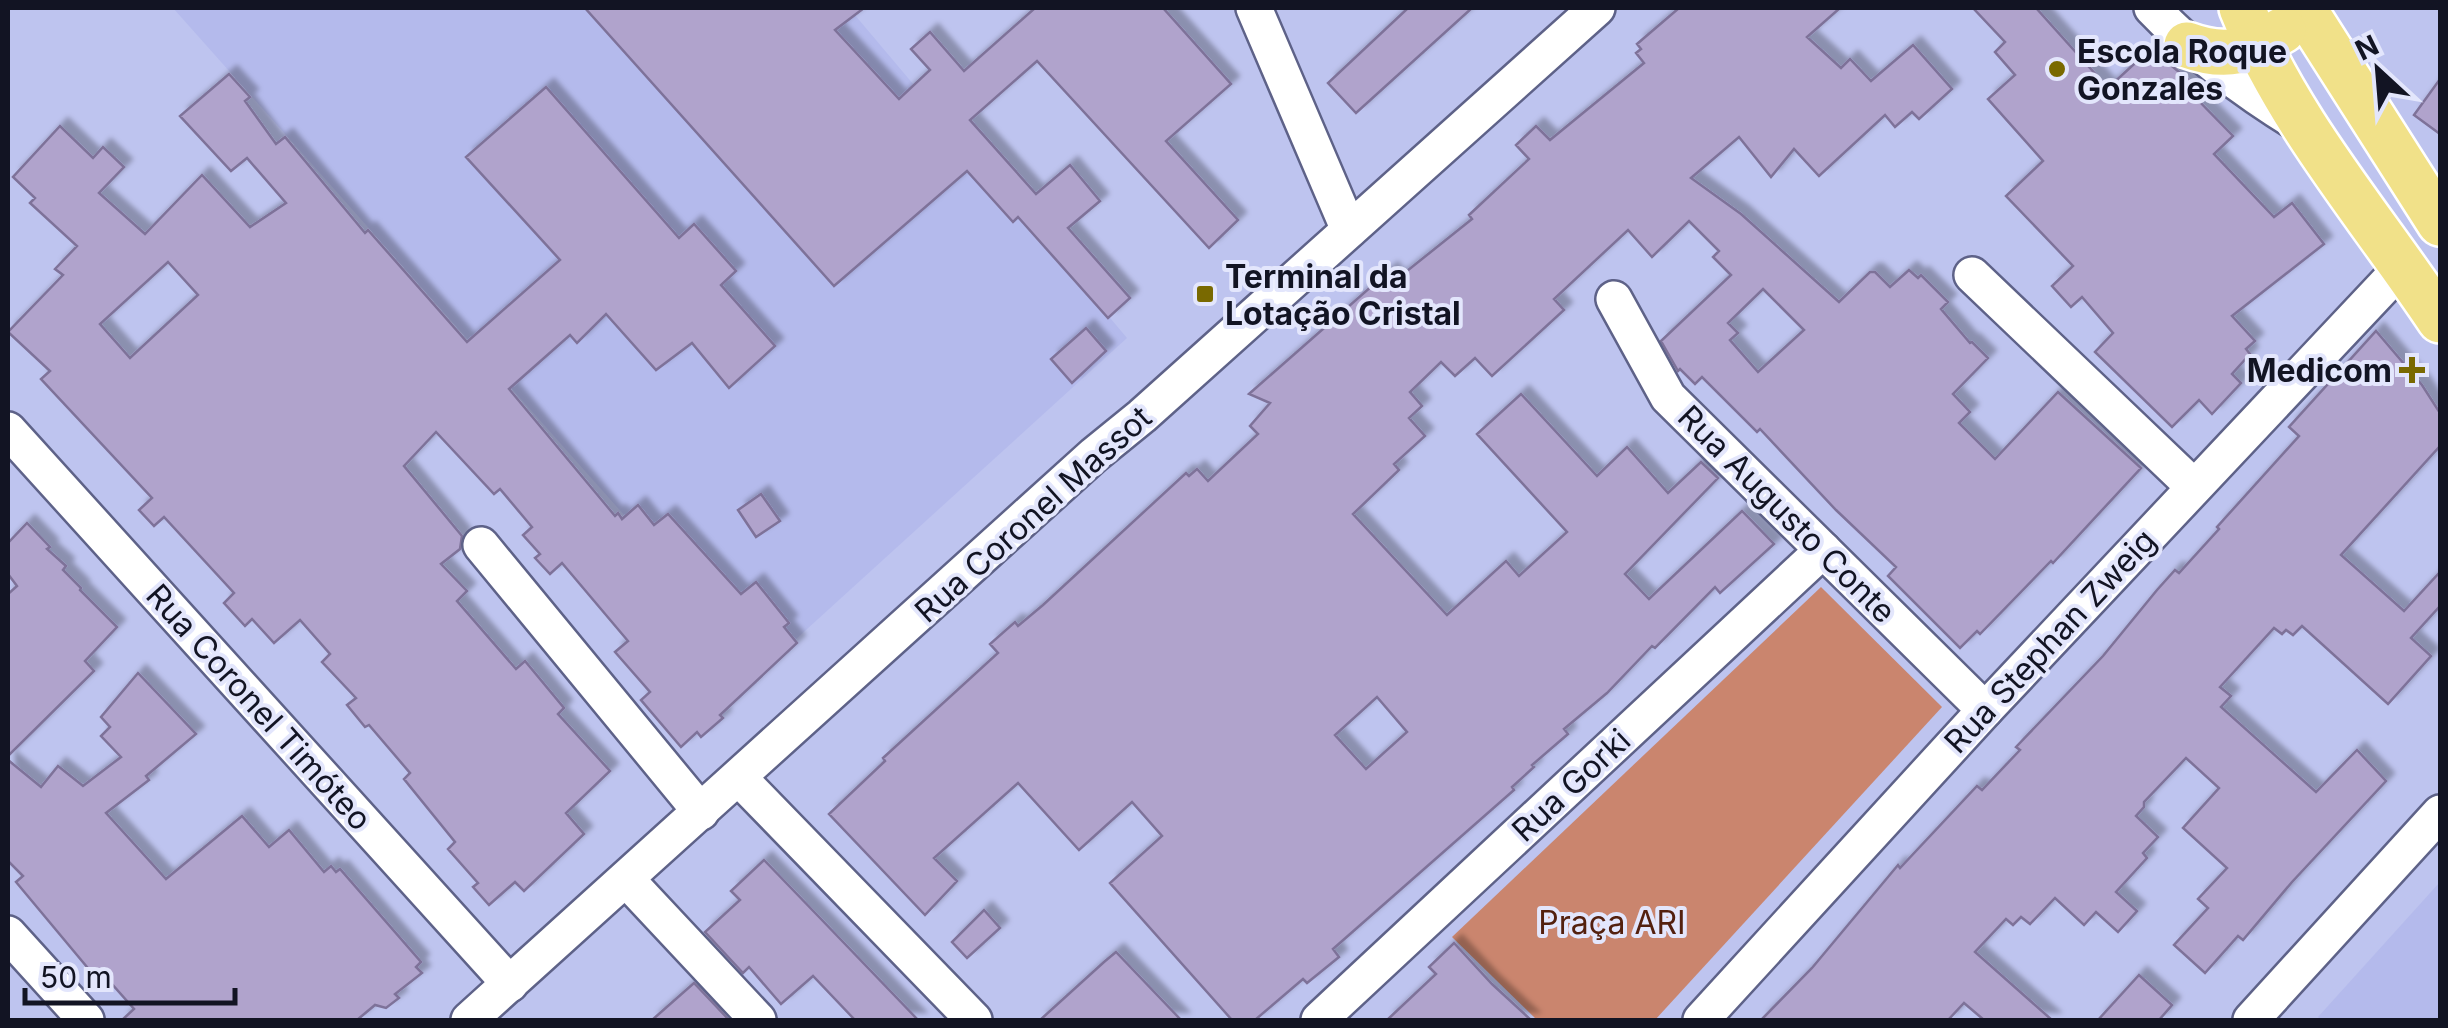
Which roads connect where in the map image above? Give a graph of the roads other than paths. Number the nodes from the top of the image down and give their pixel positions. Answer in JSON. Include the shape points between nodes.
{"nodes":[{"id":1,"x":1254,"y":8,"type":"edge"},
{"id":2,"x":1597,"y":8,"type":"edge"},
{"id":3,"x":2152,"y":8,"type":"edge"},
{"id":4,"x":2305,"y":12,"type":"edge"},
{"id":5,"x":2250,"y":26,"type":"edge"},
{"id":6,"x":2187,"y":45,"type":"junction"},
{"id":7,"x":2305,"y":127,"type":"junction"},
{"id":8,"x":2440,"y":223,"type":"edge"},
{"id":9,"x":1349,"y":230,"type":"junction"},
{"id":10,"x":2404,"y":265,"type":"junction"},
{"id":11,"x":1972,"y":275,"type":"dead end"},
{"id":12,"x":1614,"y":300,"type":"dead end"},
{"id":13,"x":2440,"y":320,"type":"edge"},
{"id":14,"x":15,"y":454,"type":"edge"},
{"id":15,"x":2194,"y":487,"type":"junction"},
{"id":16,"x":481,"y":545,"type":"dead end"},
{"id":17,"x":1823,"y":550,"type":"junction"},
{"id":18,"x":1985,"y":710,"type":"junction"},
{"id":19,"x":740,"y":778,"type":"junction"},
{"id":20,"x":701,"y":812,"type":"junction"},
{"id":21,"x":2440,"y":813,"type":"edge"},
{"id":22,"x":626,"y":879,"type":"junction"},
{"id":23,"x":8,"y":934,"type":"edge"},
{"id":24,"x":510,"y":984,"type":"junction"},
{"id":25,"x":86,"y":1020,"type":"edge"},
{"id":26,"x":469,"y":1020,"type":"edge"},
{"id":27,"x":758,"y":1020,"type":"edge"},
{"id":28,"x":974,"y":1020,"type":"edge"},
{"id":29,"x":1319,"y":1020,"type":"edge"},
{"id":30,"x":1701,"y":1020,"type":"edge"},
{"id":31,"x":2250,"y":1020,"type":"edge"}],
"edges":[{"from":1,"to":9,"type":"street"},
{"from":2,"to":9,"type":"street","name":"Rua Coronel Massot"},
{"from":3,"to":6,"type":"street"},
{"from":4,"to":5,"type":"main road"},
{"from":4,"to":8,"type":"main road"},
{"from":5,"to":6,"type":"main road","via":[[2227,54]]},
{"from":5,"to":7,"type":"main road"},
{"from":6,"to":7,"type":"street"},
{"from":7,"to":10,"type":"main road"},
{"from":9,"to":19,"type":"street","name":"Rua Coronel Massot"},
{"from":10,"to":13,"type":"main road"},
{"from":10,"to":15,"type":"street","name":"Rua Stephan Zweig"},
{"from":11,"to":15,"type":"street"},
{"from":12,"to":17,"type":"street","name":"Rua Augusto Conte","via":[[1668,398]]},
{"from":14,"to":24,"type":"street","name":"Rua Coronel Timóteo"},
{"from":15,"to":18,"type":"street","name":"Rua Stephan Zweig"},
{"from":16,"to":20,"type":"street"},
{"from":17,"to":18,"type":"street","name":"Rua Augusto Conte"},
{"from":17,"to":29,"type":"street","name":"Rua Gorki"},
{"from":18,"to":30,"type":"street","name":"Rua Stephan Zweig"},
{"from":19,"to":20,"type":"street","name":"Rua Coronel Massot"},
{"from":19,"to":28,"type":"street"},
{"from":20,"to":22,"type":"street","name":"Rua Coronel Massot"},
{"from":21,"to":31,"type":"street"},
{"from":22,"to":24,"type":"street","name":"Rua Coronel Massot"},
{"from":22,"to":27,"type":"street"},
{"from":23,"to":25,"type":"street"},
{"from":24,"to":26,"type":"street","name":"Rua Coronel Massot"}]}
